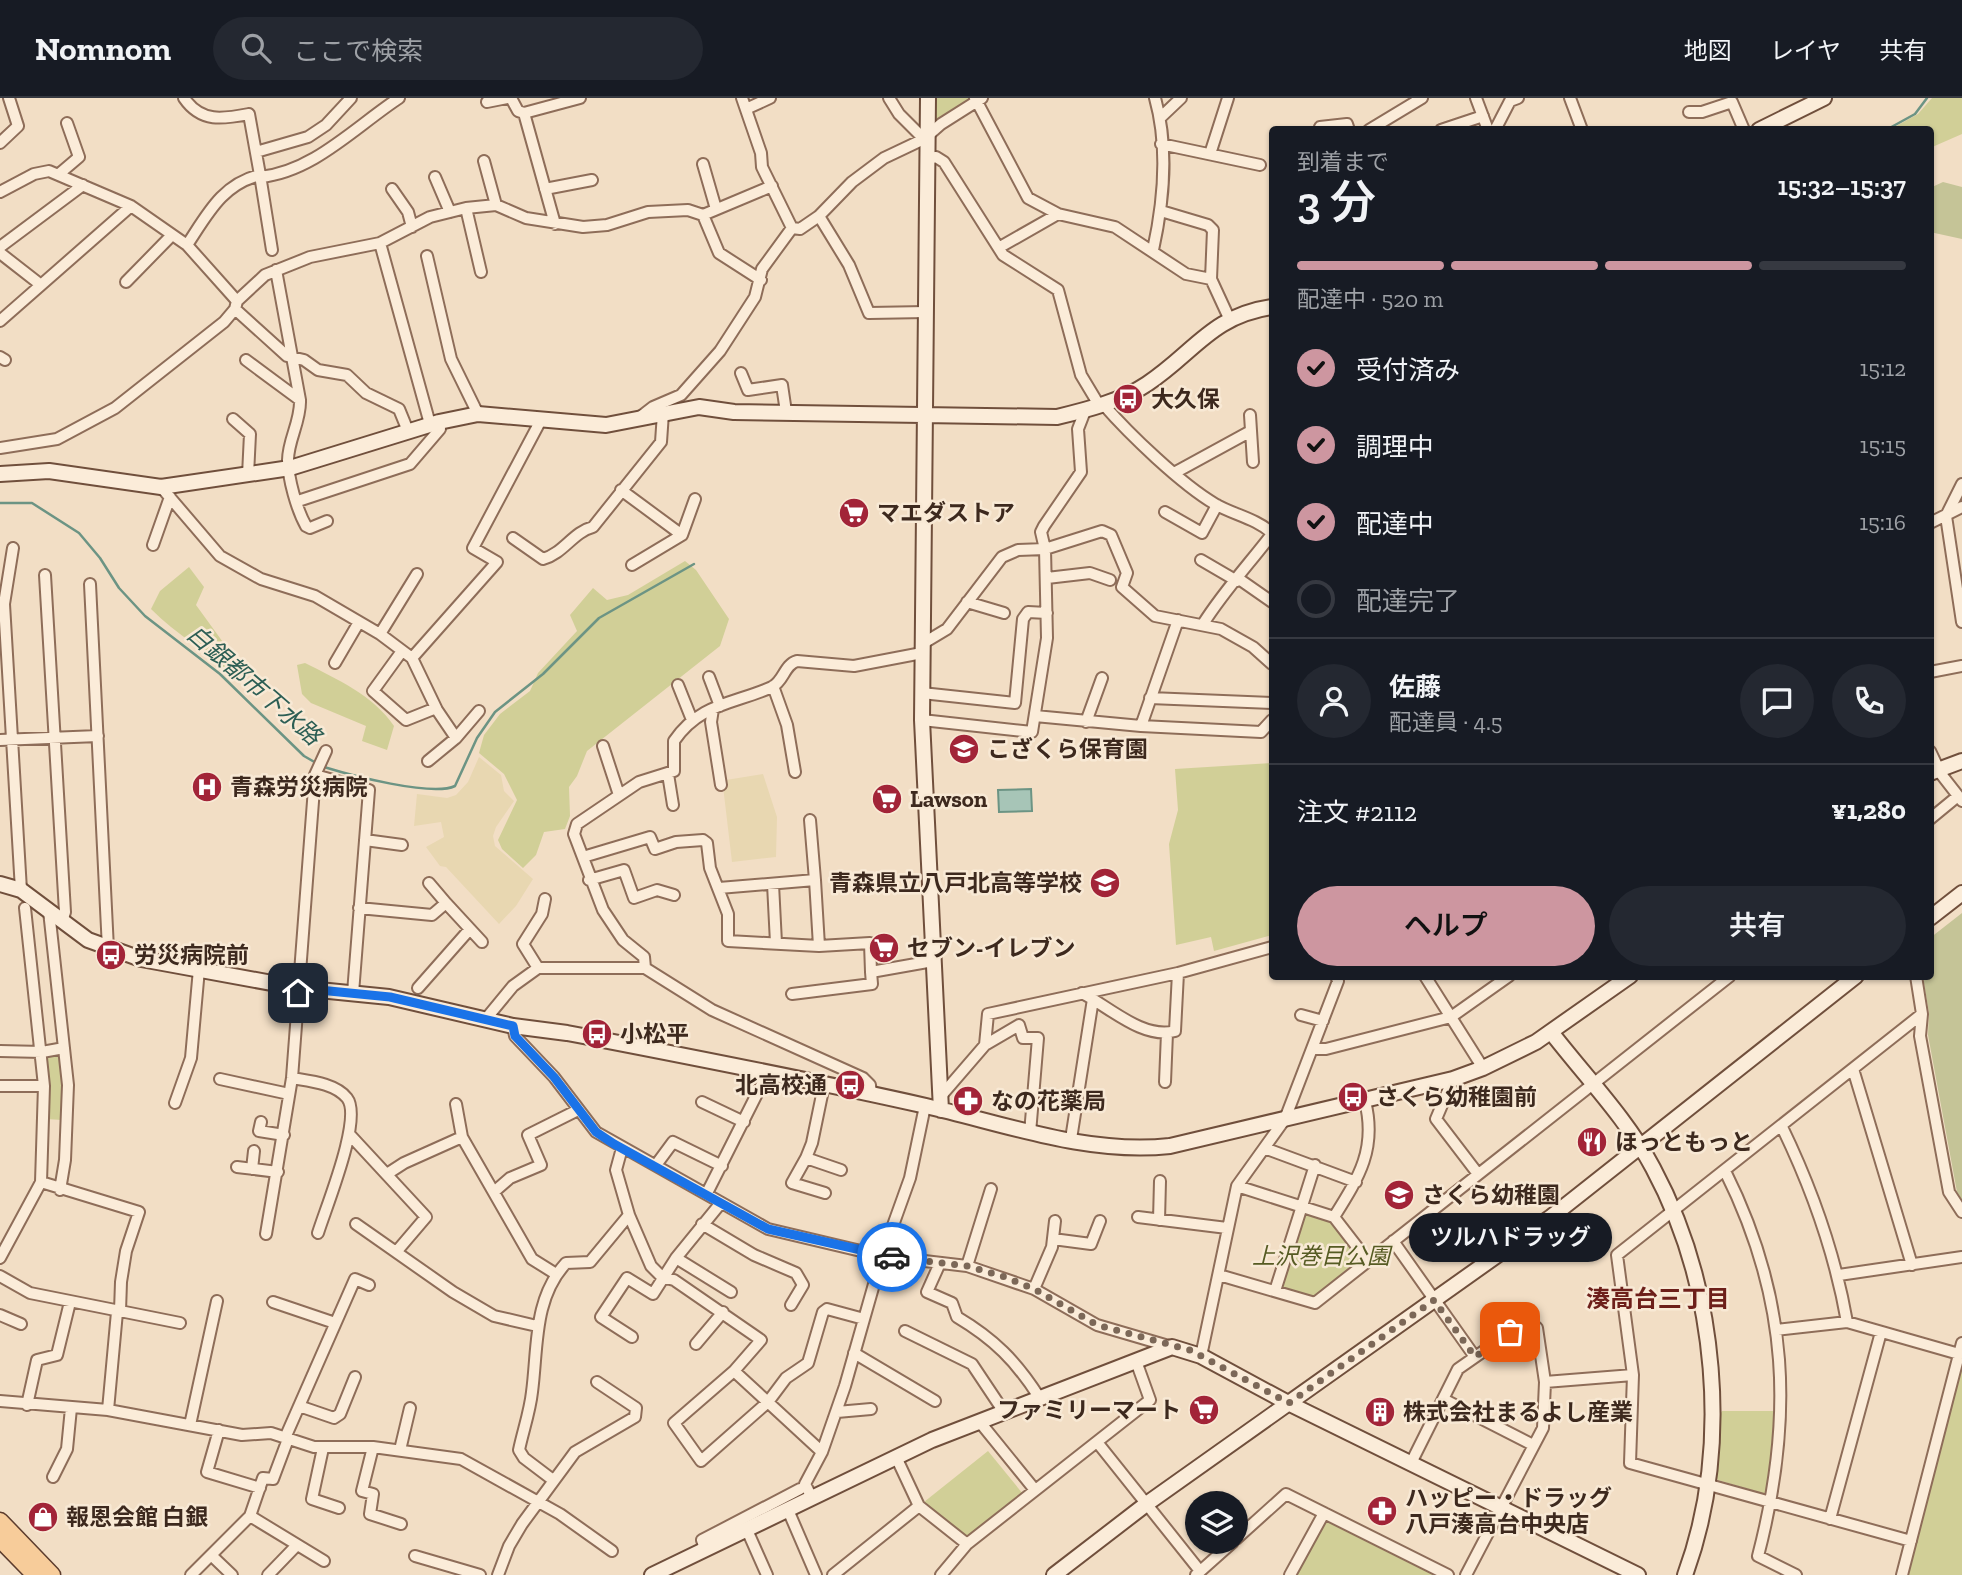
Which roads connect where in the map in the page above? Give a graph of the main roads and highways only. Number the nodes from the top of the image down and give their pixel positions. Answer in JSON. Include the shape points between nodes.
{"nodes":[{"id":1,"x":0,"y":1521,"type":"edge"},
{"id":2,"x":0,"y":1539,"type":"edge"},
{"id":3,"x":35,"y":1575,"type":"edge"},
{"id":4,"x":52,"y":1575,"type":"edge"}],
"edges":[{"from":1,"to":4,"type":"main road"},
{"from":2,"to":3,"type":"main road"}]}
